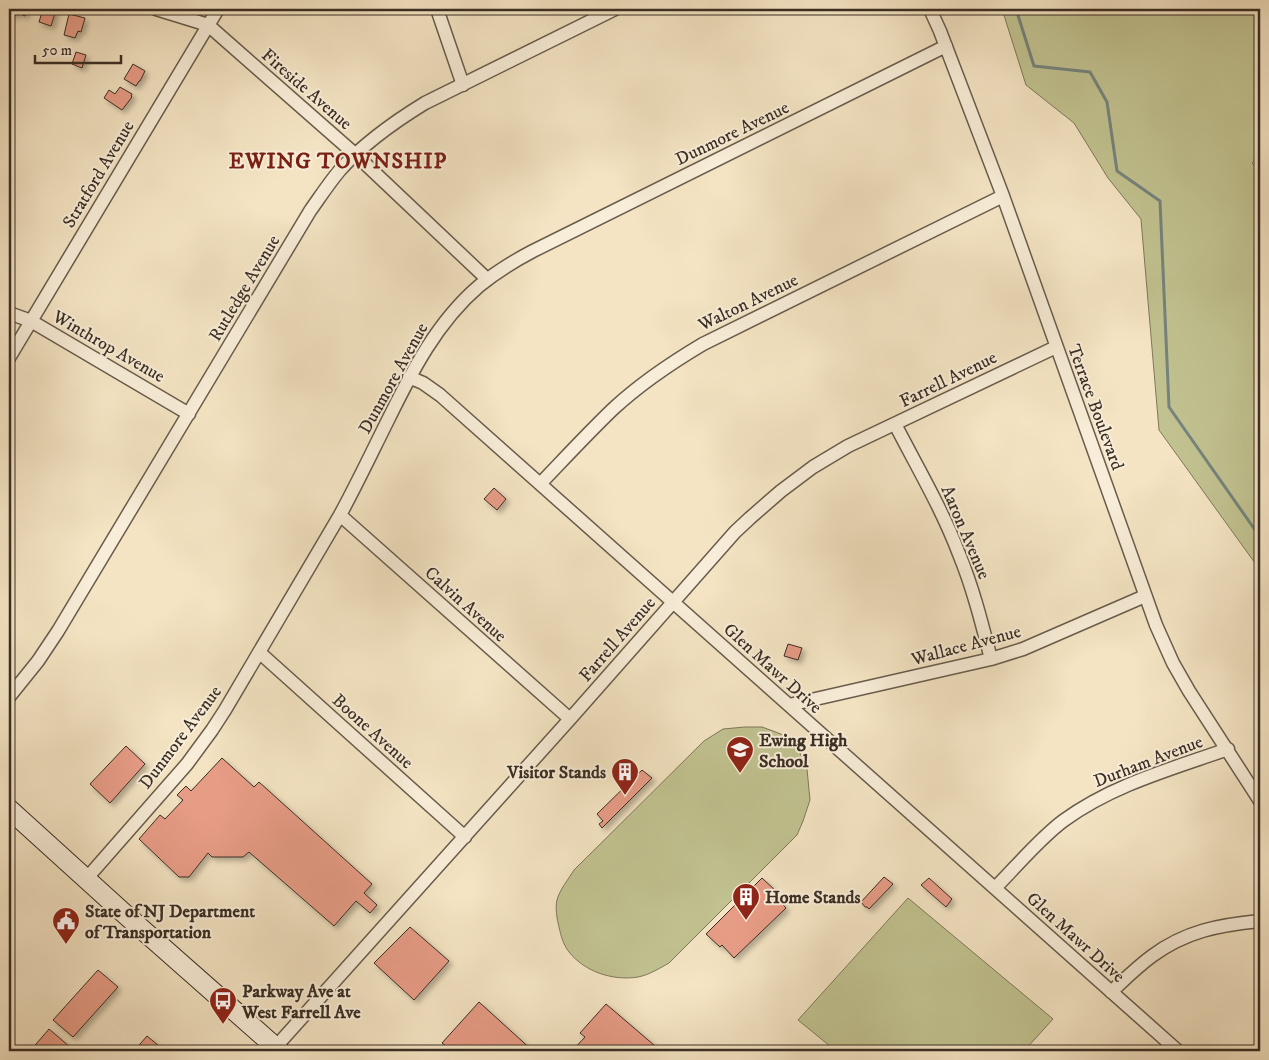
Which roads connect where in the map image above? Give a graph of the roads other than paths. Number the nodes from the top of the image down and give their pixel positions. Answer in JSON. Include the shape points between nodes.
{"nodes":[{"id":1,"x":156,"y":9,"type":"edge"},
{"id":2,"x":218,"y":9,"type":"edge"},
{"id":3,"x":436,"y":9,"type":"edge"},
{"id":4,"x":615,"y":9,"type":"edge"},
{"id":5,"x":930,"y":9,"type":"edge"},
{"id":6,"x":208,"y":25,"type":"junction"},
{"id":7,"x":946,"y":46,"type":"junction"},
{"id":8,"x":462,"y":85,"type":"junction"},
{"id":9,"x":356,"y":155,"type":"junction"},
{"id":10,"x":1003,"y":196,"type":"junction"},
{"id":11,"x":487,"y":279,"type":"junction"},
{"id":12,"x":9,"y":313,"type":"edge"},
{"id":13,"x":31,"y":321,"type":"junction"},
{"id":14,"x":1056,"y":347,"type":"junction"},
{"id":15,"x":9,"y":358,"type":"edge"},
{"id":16,"x":409,"y":377,"type":"junction"},
{"id":17,"x":189,"y":414,"type":"junction"},
{"id":18,"x":896,"y":424,"type":"junction"},
{"id":19,"x":540,"y":484,"type":"junction"},
{"id":20,"x":340,"y":515,"type":"junction"},
{"id":21,"x":1145,"y":596,"type":"junction"},
{"id":22,"x":673,"y":602,"type":"junction"},
{"id":23,"x":259,"y":652,"type":"junction"},
{"id":24,"x":991,"y":660,"type":"junction"},
{"id":25,"x":9,"y":697,"type":"edge"},
{"id":26,"x":788,"y":705,"type":"junction"},
{"id":27,"x":570,"y":719,"type":"junction"},
{"id":28,"x":1228,"y":750,"type":"junction"},
{"id":29,"x":1260,"y":801,"type":"edge"},
{"id":30,"x":9,"y":809,"type":"edge"},
{"id":31,"x":465,"y":836,"type":"junction"},
{"id":32,"x":86,"y":878,"type":"junction"},
{"id":33,"x":995,"y":888,"type":"junction"},
{"id":34,"x":1260,"y":921,"type":"edge"},
{"id":35,"x":1111,"y":992,"type":"junction"},
{"id":36,"x":276,"y":1050,"type":"edge"},
{"id":37,"x":1178,"y":1051,"type":"edge"}],
"edges":[{"from":1,"to":6,"type":"street","name":"Fireside Avenue"},
{"from":2,"to":6,"type":"street","name":"Stratford Avenue"},
{"from":3,"to":8,"type":"street"},
{"from":4,"to":8,"type":"street","name":"Rutledge Avenue"},
{"from":5,"to":7,"type":"street","name":"Terrace Boulevard"},
{"from":6,"to":9,"type":"street","name":"Fireside Avenue"},
{"from":6,"to":13,"type":"street","name":"Stratford Avenue"},
{"from":7,"to":10,"type":"street","name":"Terrace Boulevard"},
{"from":7,"to":11,"type":"street","name":"Dunmore Avenue","via":[[533,251]]},
{"from":8,"to":9,"type":"street","name":"Rutledge Avenue","via":[[400,118]]},
{"from":9,"to":11,"type":"street","name":"Fireside Avenue"},
{"from":9,"to":17,"type":"street","name":"Rutledge Avenue","via":[[341,169],[310,211]]},
{"from":10,"to":14,"type":"street","name":"Terrace Boulevard"},
{"from":10,"to":19,"type":"street","name":"Walton Avenue","via":[[682,357],[613,409]]},
{"from":11,"to":16,"type":"street","name":"Dunmore Avenue","via":[[442,324]]},
{"from":12,"to":13,"type":"street","name":"Winthrop Avenue"},
{"from":13,"to":15,"type":"street","name":"Stratford Avenue"},
{"from":13,"to":17,"type":"street","name":"Winthrop Avenue"},
{"from":14,"to":18,"type":"street","name":"Farrell Avenue"},
{"from":14,"to":21,"type":"street","name":"Terrace Boulevard"},
{"from":16,"to":19,"type":"street","name":"Glen Mawr Drive","via":[[440,395]]},
{"from":16,"to":20,"type":"street","name":"Dunmore Avenue"},
{"from":17,"to":25,"type":"street","name":"Rutledge Avenue","via":[[58,631]]},
{"from":18,"to":22,"type":"street","name":"Farrell Avenue","via":[[848,446],[781,491],[735,532]]},
{"from":18,"to":24,"type":"street","name":"Aaron Avenue","via":[[950,530],[976,600]]},
{"from":19,"to":22,"type":"street","name":"Glen Mawr Drive"},
{"from":20,"to":23,"type":"street","name":"Dunmore Avenue"},
{"from":20,"to":27,"type":"street","name":"Calvin Avenue"},
{"from":21,"to":24,"type":"street","name":"Wallace Avenue"},
{"from":21,"to":28,"type":"street","name":"Terrace Boulevard","via":[[1173,663]]},
{"from":22,"to":26,"type":"street","name":"Glen Mawr Drive"},
{"from":22,"to":27,"type":"street","name":"Farrell Avenue"},
{"from":23,"to":31,"type":"street","name":"Boone Avenue"},
{"from":23,"to":32,"type":"street","name":"Dunmore Avenue","via":[[221,716],[186,764]]},
{"from":24,"to":26,"type":"street","name":"Wallace Avenue"},
{"from":26,"to":33,"type":"street","name":"Glen Mawr Drive"},
{"from":27,"to":31,"type":"street","name":"Farrell Avenue"},
{"from":28,"to":29,"type":"street","name":"Terrace Boulevard"},
{"from":28,"to":33,"type":"street","name":"Durham Avenue","via":[[1131,784],[1085,806],[1044,837]]},
{"from":30,"to":32,"type":"main road"},
{"from":31,"to":36,"type":"street","name":"Farrell Avenue"},
{"from":32,"to":36,"type":"main road"},
{"from":33,"to":35,"type":"street","name":"Glen Mawr Drive"},
{"from":34,"to":35,"type":"street","via":[[1209,928],[1169,945],[1150,957]]},
{"from":35,"to":37,"type":"street","name":"Glen Mawr Drive"}]}
